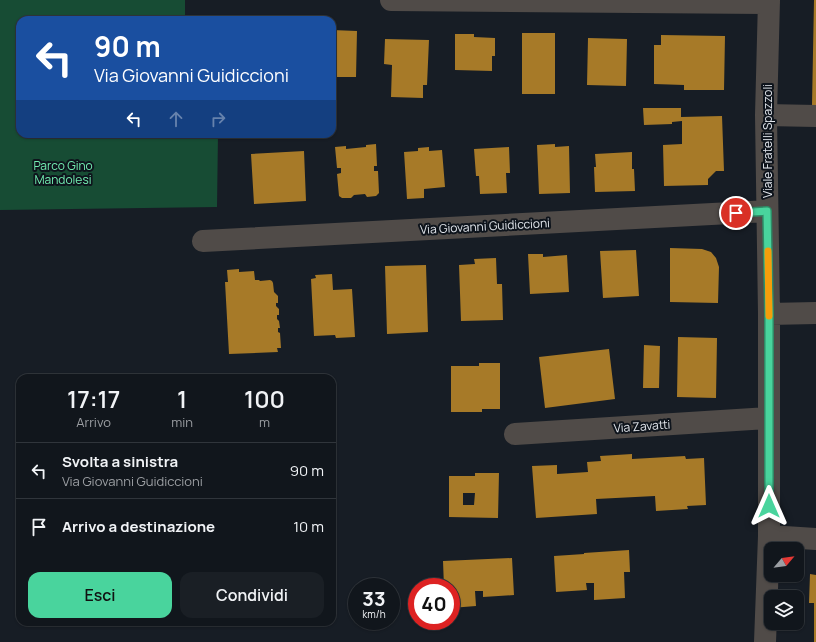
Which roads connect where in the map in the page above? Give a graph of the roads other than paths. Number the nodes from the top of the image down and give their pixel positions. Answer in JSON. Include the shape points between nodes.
{"nodes":[{"id":1,"x":391,"y":0,"type":"edge"},
{"id":2,"x":769,"y":2,"type":"edge"},
{"id":3,"x":766,"y":115,"type":"junction"},
{"id":4,"x":816,"y":116,"type":"edge"},
{"id":5,"x":767,"y":211,"type":"junction"},
{"id":6,"x":203,"y":241,"type":"dead end"},
{"id":7,"x":816,"y":313,"type":"edge"},
{"id":8,"x":769,"y":314,"type":"junction"},
{"id":9,"x":769,"y":418,"type":"junction"},
{"id":10,"x":515,"y":434,"type":"dead end"},
{"id":11,"x":769,"y":536,"type":"junction"},
{"id":12,"x":816,"y":539,"type":"edge"},
{"id":13,"x":765,"y":642,"type":"edge"}],
"edges":[{"from":1,"to":2,"type":"street"},
{"from":2,"to":3,"type":"street","name":"Viale Fratelli Spazzoli"},
{"from":3,"to":4,"type":"street"},
{"from":3,"to":5,"type":"street","name":"Viale Fratelli Spazzoli"},
{"from":5,"to":6,"type":"street","name":"Via Giovanni Guidiccioni"},
{"from":5,"to":8,"type":"street","name":"Viale Fratelli Spazzoli"},
{"from":7,"to":8,"type":"street"},
{"from":8,"to":9,"type":"street","name":"Viale Fratelli Spazzoli"},
{"from":9,"to":10,"type":"street","name":"Via Zavatti"},
{"from":9,"to":11,"type":"street","name":"Viale Fratelli Spazzoli"},
{"from":11,"to":12,"type":"street"},
{"from":11,"to":13,"type":"street","name":"Viale Fratelli Spazzoli"}]}
